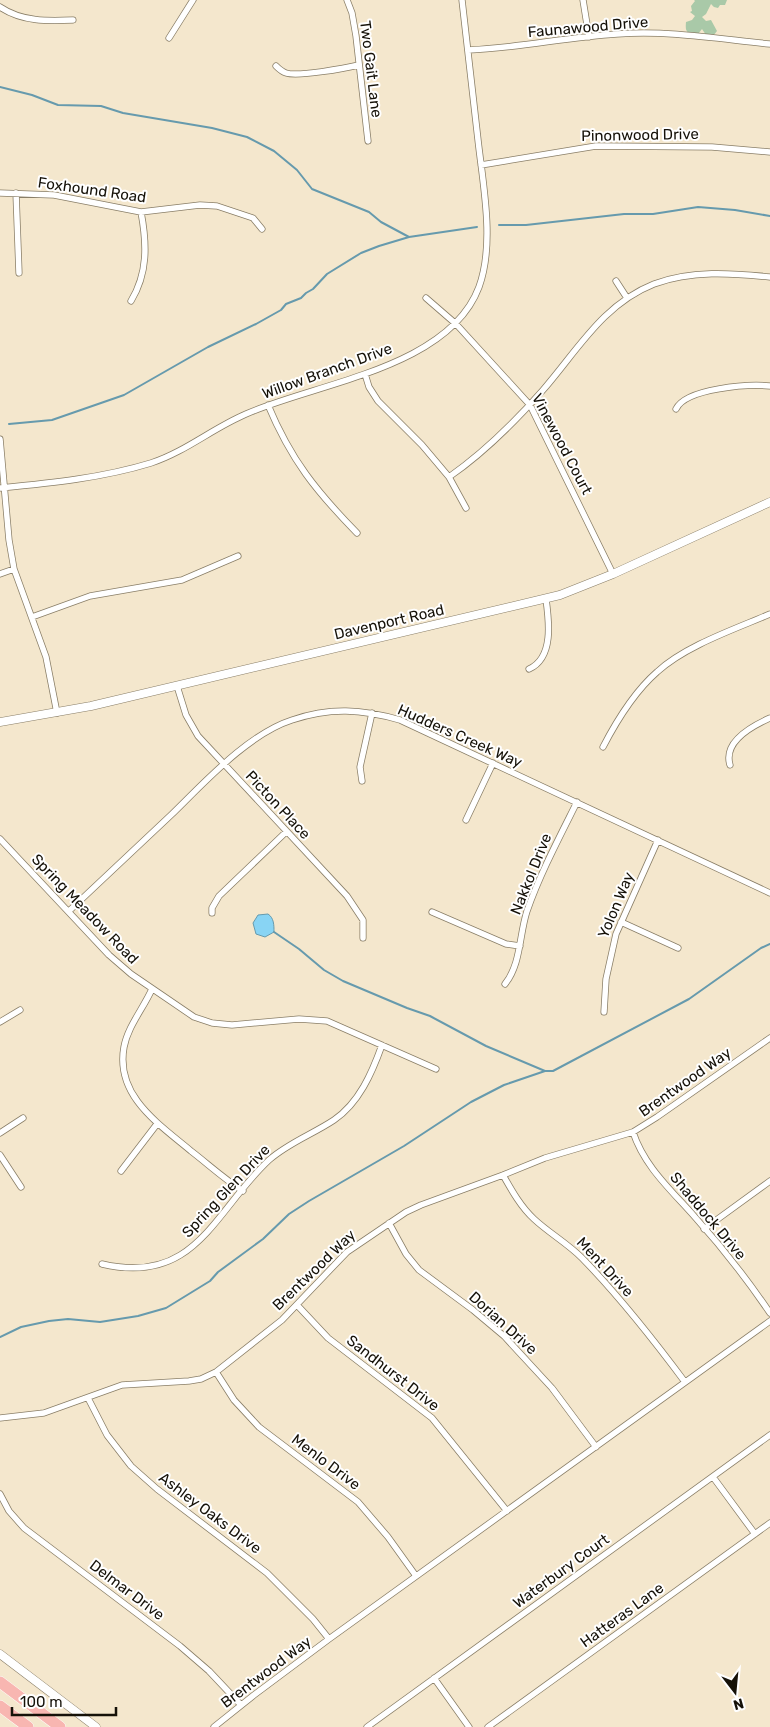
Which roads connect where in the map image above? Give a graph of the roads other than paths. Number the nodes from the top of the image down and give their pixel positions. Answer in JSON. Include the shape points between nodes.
{"nodes":[{"id":1,"x":193,"y":0,"type":"edge"},
{"id":2,"x":347,"y":0,"type":"edge"},
{"id":3,"x":462,"y":0,"type":"edge"},
{"id":4,"x":583,"y":0,"type":"edge"},
{"id":5,"x":0,"y":7,"type":"edge"},
{"id":6,"x":73,"y":20,"type":"dead end"},
{"id":7,"x":589,"y":37,"type":"junction"},
{"id":8,"x":169,"y":38,"type":"dead end"},
{"id":9,"x":770,"y":44,"type":"edge"},
{"id":10,"x":468,"y":50,"type":"junction"},
{"id":11,"x":359,"y":65,"type":"junction"},
{"id":12,"x":276,"y":66,"type":"dead end"},
{"id":13,"x":368,"y":141,"type":"dead end"},
{"id":14,"x":770,"y":152,"type":"edge"},
{"id":15,"x":481,"y":165,"type":"junction"},
{"id":16,"x":0,"y":193,"type":"edge"},
{"id":17,"x":16,"y":193,"type":"junction"},
{"id":18,"x":141,"y":212,"type":"junction"},
{"id":19,"x":262,"y":229,"type":"dead end"},
{"id":20,"x":19,"y":273,"type":"dead end"},
{"id":21,"x":770,"y":277,"type":"edge"},
{"id":22,"x":616,"y":281,"type":"dead end"},
{"id":23,"x":426,"y":298,"type":"dead end"},
{"id":24,"x":627,"y":298,"type":"junction"},
{"id":25,"x":131,"y":302,"type":"dead end"},
{"id":26,"x":456,"y":324,"type":"junction"},
{"id":27,"x":365,"y":374,"type":"junction"},
{"id":28,"x":770,"y":386,"type":"edge"},
{"id":29,"x":268,"y":405,"type":"junction"},
{"id":30,"x":530,"y":405,"type":"junction"},
{"id":31,"x":676,"y":409,"type":"dead end"},
{"id":32,"x":0,"y":439,"type":"edge"},
{"id":33,"x":449,"y":478,"type":"junction"},
{"id":34,"x":2,"y":487,"type":"edge"},
{"id":35,"x":770,"y":502,"type":"edge"},
{"id":36,"x":466,"y":508,"type":"dead end"},
{"id":37,"x":357,"y":532,"type":"dead end"},
{"id":38,"x":238,"y":556,"type":"dead end"},
{"id":39,"x":14,"y":569,"type":"junction"},
{"id":40,"x":0,"y":574,"type":"edge"},
{"id":41,"x":613,"y":574,"type":"junction"},
{"id":42,"x":546,"y":599,"type":"junction"},
{"id":43,"x":770,"y":614,"type":"edge"},
{"id":44,"x":32,"y":617,"type":"junction"},
{"id":45,"x":529,"y":668,"type":"dead end"},
{"id":46,"x":177,"y":686,"type":"junction"},
{"id":47,"x":57,"y":713,"type":"junction"},
{"id":48,"x":372,"y":713,"type":"junction"},
{"id":49,"x":770,"y":718,"type":"edge"},
{"id":50,"x":0,"y":722,"type":"edge"},
{"id":51,"x":603,"y":747,"type":"dead end"},
{"id":52,"x":493,"y":764,"type":"junction"},
{"id":53,"x":730,"y":765,"type":"dead end"},
{"id":54,"x":223,"y":766,"type":"junction"},
{"id":55,"x":362,"y":781,"type":"dead end"},
{"id":56,"x":577,"y":802,"type":"junction"},
{"id":57,"x":466,"y":820,"type":"dead end"},
{"id":58,"x":286,"y":832,"type":"junction"},
{"id":59,"x":0,"y":839,"type":"edge"},
{"id":60,"x":658,"y":840,"type":"junction"},
{"id":61,"x":770,"y":893,"type":"edge"},
{"id":62,"x":69,"y":911,"type":"junction"},
{"id":63,"x":432,"y":912,"type":"dead end"},
{"id":64,"x":212,"y":913,"type":"dead end"},
{"id":65,"x":620,"y":922,"type":"junction"},
{"id":66,"x":362,"y":938,"type":"dead end"},
{"id":67,"x":520,"y":946,"type":"junction"},
{"id":68,"x":678,"y":948,"type":"dead end"},
{"id":69,"x":505,"y":984,"type":"dead end"},
{"id":70,"x":152,"y":989,"type":"junction"},
{"id":71,"x":20,"y":1010,"type":"dead end"},
{"id":72,"x":604,"y":1012,"type":"dead end"},
{"id":73,"x":0,"y":1022,"type":"edge"},
{"id":74,"x":770,"y":1038,"type":"edge"},
{"id":75,"x":382,"y":1045,"type":"junction"},
{"id":76,"x":436,"y":1069,"type":"dead end"},
{"id":77,"x":23,"y":1118,"type":"dead end"},
{"id":78,"x":157,"y":1124,"type":"junction"},
{"id":79,"x":633,"y":1132,"type":"junction"},
{"id":80,"x":0,"y":1133,"type":"edge"},
{"id":81,"x":0,"y":1155,"type":"edge"},
{"id":82,"x":121,"y":1171,"type":"dead end"},
{"id":83,"x":503,"y":1175,"type":"junction"},
{"id":84,"x":770,"y":1181,"type":"edge"},
{"id":85,"x":21,"y":1187,"type":"dead end"},
{"id":86,"x":242,"y":1191,"type":"junction"},
{"id":87,"x":389,"y":1223,"type":"junction"},
{"id":88,"x":704,"y":1229,"type":"junction"},
{"id":89,"x":102,"y":1264,"type":"dead end"},
{"id":90,"x":297,"y":1305,"type":"junction"},
{"id":91,"x":770,"y":1313,"type":"edge"},
{"id":92,"x":770,"y":1320,"type":"edge"},
{"id":93,"x":216,"y":1372,"type":"junction"},
{"id":94,"x":685,"y":1382,"type":"junction"},
{"id":95,"x":88,"y":1398,"type":"junction"},
{"id":96,"x":0,"y":1418,"type":"edge"},
{"id":97,"x":770,"y":1435,"type":"edge"},
{"id":98,"x":596,"y":1446,"type":"junction"},
{"id":99,"x":713,"y":1477,"type":"junction"},
{"id":100,"x":0,"y":1494,"type":"edge"},
{"id":101,"x":507,"y":1511,"type":"junction"},
{"id":102,"x":770,"y":1523,"type":"edge"},
{"id":103,"x":755,"y":1534,"type":"junction"},
{"id":104,"x":416,"y":1576,"type":"junction"},
{"id":105,"x":329,"y":1639,"type":"junction"},
{"id":106,"x":0,"y":1654,"type":"edge"},
{"id":107,"x":434,"y":1678,"type":"junction"},
{"id":108,"x":0,"y":1682,"type":"edge"},
{"id":109,"x":241,"y":1705,"type":"junction"},
{"id":110,"x":0,"y":1706,"type":"edge"},
{"id":111,"x":28,"y":1727,"type":"edge"},
{"id":112,"x":60,"y":1727,"type":"edge"},
{"id":113,"x":96,"y":1727,"type":"edge"},
{"id":114,"x":214,"y":1727,"type":"edge"},
{"id":115,"x":367,"y":1727,"type":"edge"},
{"id":116,"x":469,"y":1727,"type":"edge"},
{"id":117,"x":488,"y":1727,"type":"edge"}],
"edges":[{"from":1,"to":8,"type":"street"},
{"from":2,"to":11,"type":"street","name":"Two Gait Lane","via":[[354,21]]},
{"from":3,"to":10,"type":"street","name":"Willow Branch Drive"},
{"from":4,"to":7,"type":"street"},
{"from":5,"to":6,"type":"street","via":[[33,20]]},
{"from":7,"to":9,"type":"street","name":"Faunawood Drive","via":[[650,33]]},
{"from":7,"to":10,"type":"street","name":"Faunawood Drive"},
{"from":10,"to":15,"type":"street","name":"Willow Branch Drive"},
{"from":11,"to":12,"type":"street","via":[[291,74]]},
{"from":11,"to":13,"type":"street","name":"Two Gait Lane"},
{"from":14,"to":15,"type":"street","name":"Pinonwood Drive","via":[[712,147],[606,145]]},
{"from":15,"to":26,"type":"street","name":"Willow Branch Drive","via":[[487,231],[484,268],[476,294]]},
{"from":16,"to":17,"type":"street","name":"Foxhound Road"},
{"from":17,"to":18,"type":"street","name":"Foxhound Road","via":[[54,195]]},
{"from":17,"to":20,"type":"street"},
{"from":18,"to":19,"type":"street","name":"Foxhound Road","via":[[217,206],[253,218]]},
{"from":18,"to":25,"type":"street","via":[[145,266]]},
{"from":21,"to":24,"type":"street","via":[[692,275],[653,285]]},
{"from":22,"to":24,"type":"street"},
{"from":23,"to":26,"type":"street","name":"Vinewood Court"},
{"from":24,"to":30,"type":"street","via":[[590,331]]},
{"from":26,"to":27,"type":"street","name":"Willow Branch Drive","via":[[420,349]]},
{"from":26,"to":30,"type":"street","name":"Vinewood Court"},
{"from":27,"to":29,"type":"street","name":"Willow Branch Drive"},
{"from":27,"to":33,"type":"street","via":[[378,401],[422,445]]},
{"from":28,"to":31,"type":"street","via":[[716,389],[686,400]]},
{"from":29,"to":34,"type":"street","name":"Willow Branch Drive","via":[[150,463],[86,478]]},
{"from":29,"to":37,"type":"street","via":[[305,475]]},
{"from":30,"to":33,"type":"street","via":[[487,450]]},
{"from":30,"to":41,"type":"street","name":"Vinewood Court"},
{"from":32,"to":34,"type":"street"},
{"from":33,"to":36,"type":"street"},
{"from":34,"to":39,"type":"street"},
{"from":35,"to":41,"type":"street","name":"Davenport Road"},
{"from":38,"to":44,"type":"street","via":[[182,580],[90,596]]},
{"from":39,"to":40,"type":"street"},
{"from":39,"to":44,"type":"street"},
{"from":41,"to":42,"type":"street","name":"Davenport Road"},
{"from":42,"to":45,"type":"street","via":[[549,623],[546,646],[538,664]]},
{"from":42,"to":46,"type":"street","name":"Davenport Road"},
{"from":43,"to":51,"type":"street","via":[[665,665],[633,698]]},
{"from":44,"to":47,"type":"street","via":[[46,657]]},
{"from":46,"to":47,"type":"street","name":"Davenport Road"},
{"from":46,"to":54,"type":"street","name":"Picton Place","via":[[192,729]]},
{"from":47,"to":50,"type":"street","name":"Davenport Road"},
{"from":48,"to":52,"type":"street","name":"Hudders Creek Way","via":[[400,720]]},
{"from":48,"to":54,"type":"street","name":"Hudders Creek Way","via":[[340,710],[292,720],[261,734]]},
{"from":48,"to":55,"type":"street","via":[[360,767]]},
{"from":49,"to":53,"type":"street","via":[[734,743],[728,754]]},
{"from":52,"to":56,"type":"street","name":"Hudders Creek Way"},
{"from":52,"to":57,"type":"street"},
{"from":54,"to":58,"type":"street","name":"Picton Place"},
{"from":54,"to":62,"type":"street","name":"Hudders Creek Way"},
{"from":56,"to":60,"type":"street","name":"Hudders Creek Way"},
{"from":56,"to":67,"type":"street","name":"Nakkol Drive","via":[[533,894]]},
{"from":58,"to":64,"type":"street","via":[[219,896]]},
{"from":58,"to":66,"type":"street","name":"Picton Place","via":[[335,882],[358,912],[363,924]]},
{"from":59,"to":62,"type":"street","name":"Spring Meadow Road"},
{"from":60,"to":61,"type":"street","name":"Hudders Creek Way"},
{"from":60,"to":65,"type":"street","name":"Yolon Way"},
{"from":62,"to":70,"type":"street","name":"Spring Meadow Road","via":[[109,955]]},
{"from":63,"to":67,"type":"street","via":[[506,944]]},
{"from":65,"to":68,"type":"street"},
{"from":65,"to":72,"type":"street","name":"Yolon Way","via":[[611,949]]},
{"from":67,"to":69,"type":"street","name":"Nakkol Drive","via":[[513,974]]},
{"from":70,"to":75,"type":"street","name":"Spring Meadow Road","via":[[188,1013],[212,1023],[232,1025],[319,1020]]},
{"from":70,"to":78,"type":"street","via":[[128,1034],[123,1061],[133,1095]]},
{"from":71,"to":73,"type":"street"},
{"from":74,"to":79,"type":"street","name":"Brentwood Way"},
{"from":75,"to":76,"type":"street","name":"Spring Meadow Road"},
{"from":75,"to":86,"type":"street","name":"Spring Glen Drive","via":[[366,1084],[349,1107],[333,1121],[276,1154]]},
{"from":77,"to":80,"type":"street"},
{"from":78,"to":82,"type":"street"},
{"from":78,"to":86,"type":"street"},
{"from":79,"to":83,"type":"street","name":"Brentwood Way","via":[[545,1158]]},
{"from":79,"to":88,"type":"street","name":"Shaddock Drive","via":[[648,1164]]},
{"from":81,"to":85,"type":"street"},
{"from":83,"to":87,"type":"street","name":"Brentwood Way","via":[[421,1205]]},
{"from":83,"to":94,"type":"street","name":"Ment Drive","via":[[520,1204],[588,1264]]},
{"from":84,"to":88,"type":"street"},
{"from":86,"to":89,"type":"street","name":"Spring Glen Drive","via":[[204,1237],[175,1258],[139,1268]]},
{"from":87,"to":90,"type":"street","name":"Brentwood Way","via":[[347,1252]]},
{"from":87,"to":98,"type":"street","name":"Dorian Drive","via":[[419,1270],[504,1336],[548,1383]]},
{"from":88,"to":91,"type":"street","name":"Shaddock Drive"},
{"from":90,"to":93,"type":"street","name":"Brentwood Way"},
{"from":90,"to":101,"type":"street","name":"Sandhurst Drive","via":[[328,1338],[432,1418]]},
{"from":92,"to":94,"type":"street","name":"Brentwood Way"},
{"from":93,"to":95,"type":"street","name":"Brentwood Way","via":[[189,1382],[122,1385]]},
{"from":93,"to":104,"type":"street","name":"Menlo Drive","via":[[234,1400],[259,1427],[358,1502]]},
{"from":94,"to":98,"type":"street","name":"Brentwood Way"},
{"from":95,"to":96,"type":"street","name":"Brentwood Way","via":[[44,1413]]},
{"from":95,"to":105,"type":"street","name":"Ashley Oaks Drive","via":[[107,1435],[131,1466],[268,1573]]},
{"from":97,"to":99,"type":"street","name":"Waterbury Court"},
{"from":98,"to":101,"type":"street","name":"Brentwood Way"},
{"from":99,"to":103,"type":"street"},
{"from":99,"to":107,"type":"street","name":"Waterbury Court"},
{"from":100,"to":109,"type":"street","name":"Delmar Drive","via":[[9,1512],[24,1528],[180,1646]]},
{"from":101,"to":104,"type":"street","name":"Brentwood Way"},
{"from":102,"to":103,"type":"street","name":"Hatteras Lane"},
{"from":103,"to":117,"type":"street","name":"Hatteras Lane"},
{"from":104,"to":105,"type":"street","name":"Brentwood Way"},
{"from":105,"to":109,"type":"street","name":"Brentwood Way"},
{"from":106,"to":113,"type":"street"},
{"from":107,"to":115,"type":"street","name":"Waterbury Court"},
{"from":107,"to":116,"type":"street"},
{"from":108,"to":112,"type":"highway"},
{"from":109,"to":114,"type":"street","name":"Brentwood Way"},
{"from":110,"to":111,"type":"highway"}]}
